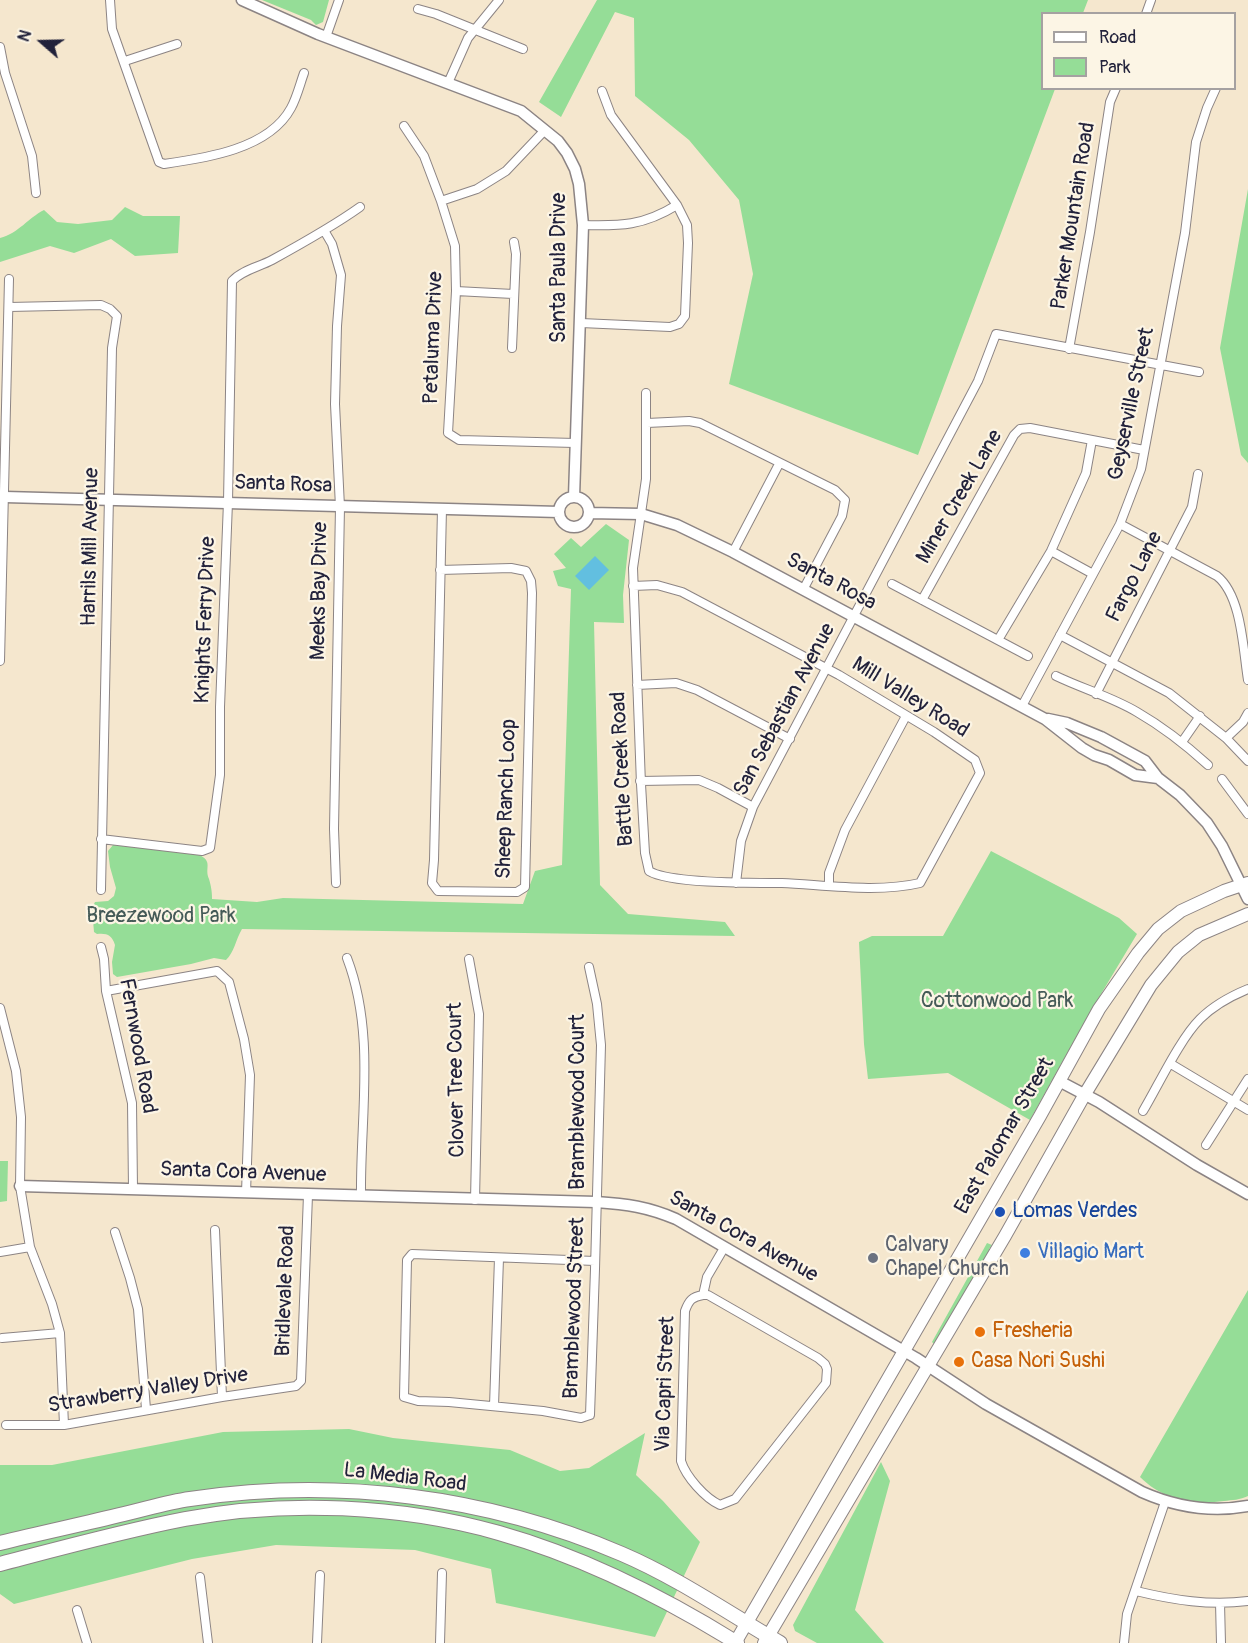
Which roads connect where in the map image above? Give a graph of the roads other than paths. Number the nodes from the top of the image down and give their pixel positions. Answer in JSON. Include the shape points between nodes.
{"nodes":[{"id":1,"x":110,"y":0,"type":"edge"},
{"id":2,"x":242,"y":0,"type":"edge"},
{"id":3,"x":339,"y":0,"type":"edge"},
{"id":4,"x":499,"y":0,"type":"edge"},
{"id":5,"x":418,"y":9,"type":"dead end"},
{"id":6,"x":475,"y":30,"type":"junction"},
{"id":7,"x":326,"y":37,"type":"junction"},
{"id":8,"x":177,"y":44,"type":"dead end"},
{"id":9,"x":0,"y":47,"type":"edge"},
{"id":10,"x":523,"y":49,"type":"dead end"},
{"id":11,"x":124,"y":61,"type":"junction"},
{"id":12,"x":2,"y":73,"type":"edge"},
{"id":13,"x":304,"y":73,"type":"dead end"},
{"id":14,"x":448,"y":83,"type":"junction"},
{"id":15,"x":1115,"y":90,"type":"edge"},
{"id":16,"x":1215,"y":90,"type":"edge"},
{"id":17,"x":602,"y":91,"type":"dead end"},
{"id":18,"x":404,"y":126,"type":"dead end"},
{"id":19,"x":545,"y":130,"type":"junction"},
{"id":20,"x":36,"y":193,"type":"dead end"},
{"id":21,"x":441,"y":201,"type":"junction"},
{"id":22,"x":677,"y":205,"type":"junction"},
{"id":23,"x":360,"y":207,"type":"dead end"},
{"id":24,"x":583,"y":225,"type":"junction"},
{"id":25,"x":325,"y":232,"type":"junction"},
{"id":26,"x":514,"y":242,"type":"dead end"},
{"id":27,"x":9,"y":279,"type":"dead end"},
{"id":28,"x":456,"y":291,"type":"junction"},
{"id":29,"x":513,"y":294,"type":"junction"},
{"id":30,"x":9,"y":307,"type":"junction"},
{"id":31,"x":581,"y":323,"type":"junction"},
{"id":32,"x":512,"y":348,"type":"dead end"},
{"id":33,"x":1069,"y":349,"type":"junction"},
{"id":34,"x":1160,"y":364,"type":"junction"},
{"id":35,"x":1199,"y":372,"type":"dead end"},
{"id":36,"x":646,"y":393,"type":"dead end"},
{"id":37,"x":646,"y":423,"type":"junction"},
{"id":38,"x":1092,"y":440,"type":"junction"},
{"id":39,"x":575,"y":443,"type":"junction"},
{"id":40,"x":1144,"y":450,"type":"junction"},
{"id":41,"x":779,"y":464,"type":"junction"},
{"id":42,"x":1198,"y":474,"type":"dead end"},
{"id":43,"x":574,"y":497,"type":"junction"},
{"id":44,"x":5,"y":498,"type":"junction"},
{"id":45,"x":110,"y":500,"type":"junction"},
{"id":46,"x":228,"y":502,"type":"junction"},
{"id":47,"x":340,"y":507,"type":"junction"},
{"id":48,"x":442,"y":509,"type":"junction"},
{"id":49,"x":559,"y":512,"type":"junction"},
{"id":50,"x":589,"y":513,"type":"junction"},
{"id":51,"x":641,"y":514,"type":"junction"},
{"id":52,"x":1120,"y":524,"type":"junction"},
{"id":53,"x":1051,"y":551,"type":"junction"},
{"id":54,"x":1170,"y":551,"type":"junction"},
{"id":55,"x":733,"y":552,"type":"junction"},
{"id":56,"x":440,"y":570,"type":"junction"},
{"id":57,"x":1093,"y":574,"type":"junction"},
{"id":58,"x":892,"y":584,"type":"dead end"},
{"id":59,"x":633,"y":586,"type":"junction"},
{"id":60,"x":803,"y":590,"type":"junction"},
{"id":61,"x":922,"y":600,"type":"junction"},
{"id":62,"x":855,"y":616,"type":"junction"},
{"id":63,"x":1060,"y":635,"type":"junction"},
{"id":64,"x":998,"y":640,"type":"junction"},
{"id":65,"x":0,"y":648,"type":"edge"},
{"id":66,"x":1028,"y":656,"type":"dead end"},
{"id":67,"x":0,"y":661,"type":"edge"},
{"id":68,"x":1111,"y":663,"type":"junction"},
{"id":69,"x":826,"y":668,"type":"junction"},
{"id":70,"x":1056,"y":676,"type":"dead end"},
{"id":71,"x":1248,"y":680,"type":"edge"},
{"id":72,"x":637,"y":685,"type":"junction"},
{"id":73,"x":1096,"y":694,"type":"junction"},
{"id":74,"x":1022,"y":706,"type":"junction"},
{"id":75,"x":1248,"y":713,"type":"edge"},
{"id":76,"x":906,"y":716,"type":"junction"},
{"id":77,"x":1200,"y":716,"type":"junction"},
{"id":78,"x":1045,"y":719,"type":"junction"},
{"id":79,"x":1226,"y":738,"type":"junction"},
{"id":80,"x":790,"y":739,"type":"junction"},
{"id":81,"x":1182,"y":741,"type":"junction"},
{"id":82,"x":1248,"y":761,"type":"edge"},
{"id":83,"x":1208,"y":765,"type":"dead end"},
{"id":84,"x":1158,"y":778,"type":"junction"},
{"id":85,"x":1222,"y":779,"type":"dead end"},
{"id":86,"x":640,"y":781,"type":"junction"},
{"id":87,"x":753,"y":807,"type":"junction"},
{"id":88,"x":1248,"y":814,"type":"edge"},
{"id":89,"x":101,"y":839,"type":"junction"},
{"id":90,"x":336,"y":883,"type":"dead end"},
{"id":91,"x":736,"y":883,"type":"junction"},
{"id":92,"x":920,"y":883,"type":"joint"},
{"id":93,"x":1245,"y":884,"type":"edge"},
{"id":94,"x":830,"y":886,"type":"junction"},
{"id":95,"x":101,"y":890,"type":"dead end"},
{"id":96,"x":1248,"y":899,"type":"edge"},
{"id":97,"x":1248,"y":914,"type":"edge"},
{"id":98,"x":101,"y":947,"type":"dead end"},
{"id":99,"x":347,"y":958,"type":"dead end"},
{"id":100,"x":469,"y":959,"type":"dead end"},
{"id":101,"x":589,"y":967,"type":"dead end"},
{"id":102,"x":1248,"y":989,"type":"edge"},
{"id":103,"x":106,"y":992,"type":"junction"},
{"id":104,"x":0,"y":1008,"type":"edge"},
{"id":105,"x":1171,"y":1064,"type":"junction"},
{"id":106,"x":1248,"y":1079,"type":"edge"},
{"id":107,"x":1059,"y":1081,"type":"junction"},
{"id":108,"x":1085,"y":1094,"type":"junction"},
{"id":109,"x":1233,"y":1101,"type":"junction"},
{"id":110,"x":1248,"y":1110,"type":"edge"},
{"id":111,"x":1143,"y":1111,"type":"dead end"},
{"id":112,"x":1206,"y":1145,"type":"dead end"},
{"id":113,"x":20,"y":1186,"type":"junction"},
{"id":114,"x":133,"y":1189,"type":"junction"},
{"id":115,"x":246,"y":1193,"type":"junction"},
{"id":116,"x":1248,"y":1194,"type":"edge"},
{"id":117,"x":308,"y":1196,"type":"junction"},
{"id":118,"x":361,"y":1196,"type":"junction"},
{"id":119,"x":475,"y":1200,"type":"junction"},
{"id":120,"x":596,"y":1202,"type":"junction"},
{"id":121,"x":215,"y":1230,"type":"dead end"},
{"id":122,"x":115,"y":1232,"type":"dead end"},
{"id":123,"x":30,"y":1247,"type":"junction"},
{"id":124,"x":724,"y":1248,"type":"junction"},
{"id":125,"x":0,"y":1252,"type":"edge"},
{"id":126,"x":499,"y":1257,"type":"junction"},
{"id":127,"x":595,"y":1261,"type":"junction"},
{"id":128,"x":703,"y":1295,"type":"junction"},
{"id":129,"x":60,"y":1333,"type":"junction"},
{"id":130,"x":2,"y":1338,"type":"dead end"},
{"id":131,"x":904,"y":1352,"type":"junction"},
{"id":132,"x":928,"y":1366,"type":"junction"},
{"id":133,"x":296,"y":1386,"type":"joint"},
{"id":134,"x":222,"y":1397,"type":"junction"},
{"id":135,"x":494,"y":1406,"type":"junction"},
{"id":136,"x":146,"y":1409,"type":"junction"},
{"id":137,"x":6,"y":1425,"type":"dead end"},
{"id":138,"x":64,"y":1425,"type":"junction"},
{"id":139,"x":1165,"y":1502,"type":"junction"},
{"id":140,"x":1248,"y":1506,"type":"edge"},
{"id":141,"x":0,"y":1543,"type":"edge"},
{"id":142,"x":0,"y":1564,"type":"edge"},
{"id":143,"x":442,"y":1573,"type":"dead end"},
{"id":144,"x":320,"y":1575,"type":"dead end"},
{"id":145,"x":200,"y":1577,"type":"dead end"},
{"id":146,"x":1136,"y":1591,"type":"junction"},
{"id":147,"x":1248,"y":1601,"type":"edge"},
{"id":148,"x":1220,"y":1603,"type":"junction"},
{"id":149,"x":77,"y":1610,"type":"dead end"},
{"id":150,"x":747,"y":1623,"type":"junction"},
{"id":151,"x":766,"y":1639,"type":"edge"},
{"id":152,"x":87,"y":1643,"type":"edge"},
{"id":153,"x":208,"y":1643,"type":"edge"},
{"id":154,"x":317,"y":1643,"type":"edge"},
{"id":155,"x":440,"y":1643,"type":"edge"},
{"id":156,"x":736,"y":1643,"type":"edge"},
{"id":157,"x":780,"y":1643,"type":"edge"},
{"id":158,"x":1124,"y":1643,"type":"edge"},
{"id":159,"x":1221,"y":1643,"type":"edge"}],
"edges":[{"from":1,"to":11,"type":"street","via":[[112,28]]},
{"from":2,"to":7,"type":"street","name":"Santa Paula Drive"},
{"from":3,"to":7,"type":"street"},
{"from":4,"to":6,"type":"street"},
{"from":5,"to":6,"type":"street"},
{"from":6,"to":10,"type":"street"},
{"from":6,"to":14,"type":"street"},
{"from":7,"to":14,"type":"street","name":"Santa Paula Drive"},
{"from":8,"to":11,"type":"street"},
{"from":9,"to":12,"type":"street"},
{"from":11,"to":13,"type":"street","via":[[156,156],[164,164],[227,151],[262,138],[291,108]]},
{"from":12,"to":20,"type":"street","via":[[32,156]]},
{"from":14,"to":19,"type":"street","name":"Santa Paula Drive","via":[[521,111]]},
{"from":15,"to":33,"type":"street","name":"Parker Mountain Road"},
{"from":16,"to":34,"type":"street","name":"Geyserville Street","via":[[1196,142],[1185,233]]},
{"from":17,"to":22,"type":"street","via":[[611,115]]},
{"from":18,"to":21,"type":"street","name":"Petaluma Drive","via":[[424,156]]},
{"from":19,"to":21,"type":"street","via":[[506,171],[477,189]]},
{"from":19,"to":24,"type":"street","name":"Santa Paula Drive","via":[[558,141],[575,169]]},
{"from":21,"to":28,"type":"street","name":"Petaluma Drive","via":[[455,246]]},
{"from":22,"to":24,"type":"street","via":[[629,224]]},
{"from":22,"to":31,"type":"street","via":[[687,225],[688,243],[685,316],[680,324],[670,327]]},
{"from":23,"to":25,"type":"street"},
{"from":24,"to":31,"type":"street","name":"Santa Paula Drive"},
{"from":25,"to":46,"type":"street","name":"Knights Ferry Drive","via":[[238,274],[232,282]]},
{"from":25,"to":47,"type":"street","name":"Meeks Bay Drive","via":[[341,275],[335,404]]},
{"from":26,"to":29,"type":"street"},
{"from":27,"to":30,"type":"street"},
{"from":28,"to":29,"type":"street"},
{"from":28,"to":39,"type":"street","name":"Petaluma Drive","via":[[448,433],[459,440]]},
{"from":29,"to":32,"type":"street"},
{"from":30,"to":44,"type":"street"},
{"from":30,"to":45,"type":"street","name":"Harrils Mill Avenue","via":[[101,305],[117,316],[112,348]]},
{"from":31,"to":39,"type":"street","name":"Santa Paula Drive"},
{"from":33,"to":34,"type":"street"},
{"from":33,"to":62,"type":"street","name":"San Sebastian Avenue","via":[[996,334],[978,381]]},
{"from":34,"to":35,"type":"street"},
{"from":34,"to":40,"type":"street","name":"Geyserville Street"},
{"from":36,"to":37,"type":"street","name":"Battle Creek Road"},
{"from":37,"to":41,"type":"street","via":[[700,423]]},
{"from":37,"to":51,"type":"street","name":"Battle Creek Road","via":[[646,479]]},
{"from":38,"to":40,"type":"street","name":"Miner Creek Lane"},
{"from":38,"to":53,"type":"street","via":[[1086,473]]},
{"from":38,"to":61,"type":"street","name":"Miner Creek Lane","via":[[1020,429]]},
{"from":39,"to":43,"type":"street","name":"Santa Paula Drive"},
{"from":40,"to":52,"type":"street","name":"Geyserville Street","via":[[1141,469]]},
{"from":41,"to":55,"type":"street"},
{"from":41,"to":60,"type":"street","via":[[835,490],[845,500],[842,516]]},
{"from":42,"to":54,"type":"street","name":"Fargo Lane","via":[[1192,507]]},
{"from":43,"to":49,"type":"street","via":[[562,503]]},
{"from":43,"to":50,"type":"street","via":[[584,500]]},
{"from":44,"to":45,"type":"street","name":"Santa Rosa"},
{"from":44,"to":65,"type":"street"},
{"from":45,"to":46,"type":"street","name":"Santa Rosa"},
{"from":45,"to":89,"type":"street","name":"Harrils Mill Avenue"},
{"from":46,"to":47,"type":"street","name":"Santa Rosa"},
{"from":46,"to":89,"type":"street","name":"Knights Ferry Drive","via":[[220,775],[210,848],[202,851]]},
{"from":47,"to":48,"type":"street","name":"Santa Rosa"},
{"from":47,"to":90,"type":"street","name":"Meeks Bay Drive"},
{"from":48,"to":49,"type":"street","name":"Santa Rosa"},
{"from":48,"to":56,"type":"street","name":"Sheep Ranch Loop"},
{"from":49,"to":50,"type":"street","via":[[565,524],[573,527],[582,525]]},
{"from":50,"to":51,"type":"street","name":"Santa Rosa"},
{"from":51,"to":55,"type":"street","name":"Santa Rosa","via":[[677,525]]},
{"from":51,"to":59,"type":"street","name":"Battle Creek Road","via":[[634,549]]},
{"from":52,"to":54,"type":"street"},
{"from":52,"to":57,"type":"street","name":"Geyserville Street"},
{"from":53,"to":57,"type":"street"},
{"from":53,"to":64,"type":"street"},
{"from":54,"to":68,"type":"street","name":"Fargo Lane"},
{"from":54,"to":71,"type":"street","via":[[1226,583],[1233,599]]},
{"from":55,"to":60,"type":"street","name":"Santa Rosa"},
{"from":56,"to":56,"type":"street","name":"Sheep Ranch Loop","via":[[432,883],[438,891],[517,891],[525,887],[531,581],[526,571],[511,568]]},
{"from":57,"to":63,"type":"street","name":"Geyserville Street"},
{"from":58,"to":61,"type":"street"},
{"from":59,"to":69,"type":"street","name":"Mill Valley Road","via":[[657,585],[682,592]]},
{"from":59,"to":72,"type":"street","name":"Battle Creek Road"},
{"from":60,"to":62,"type":"street","name":"Santa Rosa"},
{"from":61,"to":64,"type":"street"},
{"from":62,"to":69,"type":"street","name":"San Sebastian Avenue"},
{"from":62,"to":74,"type":"street","name":"Santa Rosa"},
{"from":63,"to":68,"type":"street"},
{"from":63,"to":74,"type":"street","name":"Geyserville Street"},
{"from":64,"to":66,"type":"street"},
{"from":65,"to":67,"type":"street"},
{"from":68,"to":73,"type":"street","name":"Fargo Lane"},
{"from":68,"to":77,"type":"street","via":[[1169,693]]},
{"from":69,"to":76,"type":"street","name":"Mill Valley Road"},
{"from":69,"to":80,"type":"street","name":"San Sebastian Avenue"},
{"from":70,"to":73,"type":"street"},
{"from":72,"to":80,"type":"street","via":[[676,683],[697,690]]},
{"from":72,"to":86,"type":"street","name":"Battle Creek Road"},
{"from":73,"to":81,"type":"street","via":[[1137,712]]},
{"from":74,"to":78,"type":"street","name":"Santa Rosa"},
{"from":75,"to":79,"type":"street"},
{"from":76,"to":92,"type":"street","name":"Mill Valley Road","via":[[975,760],[980,773]]},
{"from":76,"to":94,"type":"street","via":[[845,830],[829,873]]},
{"from":77,"to":79,"type":"street"},
{"from":77,"to":81,"type":"street"},
{"from":78,"to":84,"type":"street","name":"Santa Rosa","via":[[1094,755],[1135,775]]},
{"from":78,"to":84,"type":"street","name":"Santa Rosa","via":[[1067,723],[1122,747],[1145,761]]},
{"from":79,"to":82,"type":"street"},
{"from":80,"to":87,"type":"street","name":"San Sebastian Avenue"},
{"from":81,"to":83,"type":"street"},
{"from":84,"to":93,"type":"street","name":"Santa Rosa","via":[[1207,823]]},
{"from":85,"to":88,"type":"street"},
{"from":86,"to":87,"type":"street","via":[[699,780]]},
{"from":86,"to":91,"type":"street","name":"Battle Creek Road","via":[[649,871],[675,878]]},
{"from":87,"to":91,"type":"street","name":"San Sebastian Avenue","via":[[741,841]]},
{"from":89,"to":95,"type":"street","name":"Harrils Mill Avenue"},
{"from":91,"to":94,"type":"street","name":"Battle Creek Road"},
{"from":92,"to":94,"type":"street","name":"Battle Creek Road"},
{"from":93,"to":96,"type":"street","name":"Santa Rosa"},
{"from":93,"to":107,"type":"main road","name":"East Palomar Street","via":[[1181,911],[1158,930],[1099,1009]]},
{"from":97,"to":108,"type":"main road","via":[[1199,935],[1178,952],[1151,985]]},
{"from":98,"to":103,"type":"street","name":"Fernwood Road"},
{"from":99,"to":118,"type":"street","via":[[360,1000],[365,1037]]},
{"from":100,"to":119,"type":"street","name":"Clover Tree Court","via":[[479,1014]]},
{"from":101,"to":120,"type":"street","name":"Bramblewood Court","via":[[601,1045]]},
{"from":102,"to":105,"type":"street","via":[[1199,1020]]},
{"from":103,"to":114,"type":"street","name":"Fernwood Road","via":[[132,1103]]},
{"from":103,"to":115,"type":"street","via":[[217,971],[229,982],[250,1075]]},
{"from":104,"to":113,"type":"street","via":[[16,1071],[21,1118]]},
{"from":105,"to":109,"type":"street"},
{"from":105,"to":111,"type":"street"},
{"from":106,"to":109,"type":"street"},
{"from":107,"to":108,"type":"street"},
{"from":107,"to":131,"type":"main road","name":"East Palomar Street"},
{"from":108,"to":116,"type":"street"},
{"from":108,"to":132,"type":"main road"},
{"from":109,"to":110,"type":"street"},
{"from":109,"to":112,"type":"street"},
{"from":113,"to":114,"type":"street","name":"Santa Cora Avenue"},
{"from":113,"to":123,"type":"street"},
{"from":114,"to":115,"type":"street","name":"Santa Cora Avenue"},
{"from":115,"to":117,"type":"street","name":"Santa Cora Avenue"},
{"from":117,"to":118,"type":"street","name":"Santa Cora Avenue"},
{"from":117,"to":133,"type":"street","name":"Bridlevale Road","via":[[301,1381]]},
{"from":118,"to":119,"type":"street","name":"Santa Cora Avenue"},
{"from":119,"to":120,"type":"street","name":"Santa Cora Avenue"},
{"from":120,"to":124,"type":"street","name":"Santa Cora Avenue","via":[[651,1208]]},
{"from":120,"to":127,"type":"street","name":"Bramblewood Street"},
{"from":121,"to":134,"type":"street"},
{"from":122,"to":136,"type":"street","via":[[138,1310]]},
{"from":123,"to":125,"type":"street"},
{"from":123,"to":129,"type":"street"},
{"from":124,"to":128,"type":"street","name":"Via Capri Street","via":[[707,1277]]},
{"from":124,"to":131,"type":"street","name":"Santa Cora Avenue"},
{"from":126,"to":127,"type":"street"},
{"from":126,"to":135,"type":"street"},
{"from":126,"to":135,"type":"street","via":[[412,1254],[407,1260],[404,1397]]},
{"from":127,"to":135,"type":"street","name":"Bramblewood Street","via":[[590,1415],[581,1418]]},
{"from":128,"to":128,"type":"street","name":"Via Capri Street","via":[[708,1294],[818,1358],[827,1369],[826,1383],[735,1500],[720,1505],[712,1502],[684,1470],[681,1461],[685,1311],[688,1301]]},
{"from":129,"to":130,"type":"street"},
{"from":129,"to":138,"type":"street"},
{"from":131,"to":132,"type":"street","name":"Santa Cora Avenue"},
{"from":131,"to":150,"type":"main road","name":"East Palomar Street"},
{"from":132,"to":139,"type":"street","name":"Santa Cora Avenue","via":[[1104,1472]]},
{"from":132,"to":151,"type":"main road"},
{"from":133,"to":134,"type":"street","name":"Strawberry Valley Drive"},
{"from":134,"to":136,"type":"street","name":"Strawberry Valley Drive"},
{"from":136,"to":138,"type":"street","name":"Strawberry Valley Drive"},
{"from":137,"to":138,"type":"street","name":"Strawberry Valley Drive"},
{"from":139,"to":140,"type":"street","name":"Santa Cora Avenue","via":[[1207,1510]]},
{"from":139,"to":146,"type":"street"},
{"from":141,"to":150,"type":"main road","name":"La Media Road","via":[[188,1499],[280,1490],[368,1492],[434,1500],[528,1520],[652,1568]]},
{"from":142,"to":156,"type":"main road","name":"La Media Road","via":[[185,1519],[234,1512],[359,1510],[431,1518],[498,1533],[561,1554],[638,1587]]},
{"from":143,"to":155,"type":"street"},
{"from":144,"to":154,"type":"street"},
{"from":145,"to":153,"type":"street"},
{"from":146,"to":148,"type":"street"},
{"from":146,"to":158,"type":"street"},
{"from":147,"to":148,"type":"street"},
{"from":148,"to":159,"type":"street"},
{"from":149,"to":152,"type":"street"},
{"from":150,"to":151,"type":"main road","name":"La Media Road"},
{"from":150,"to":156,"type":"main road","name":"East Palomar Street"},
{"from":151,"to":157,"type":"main road","name":"La Media Road"}]}
